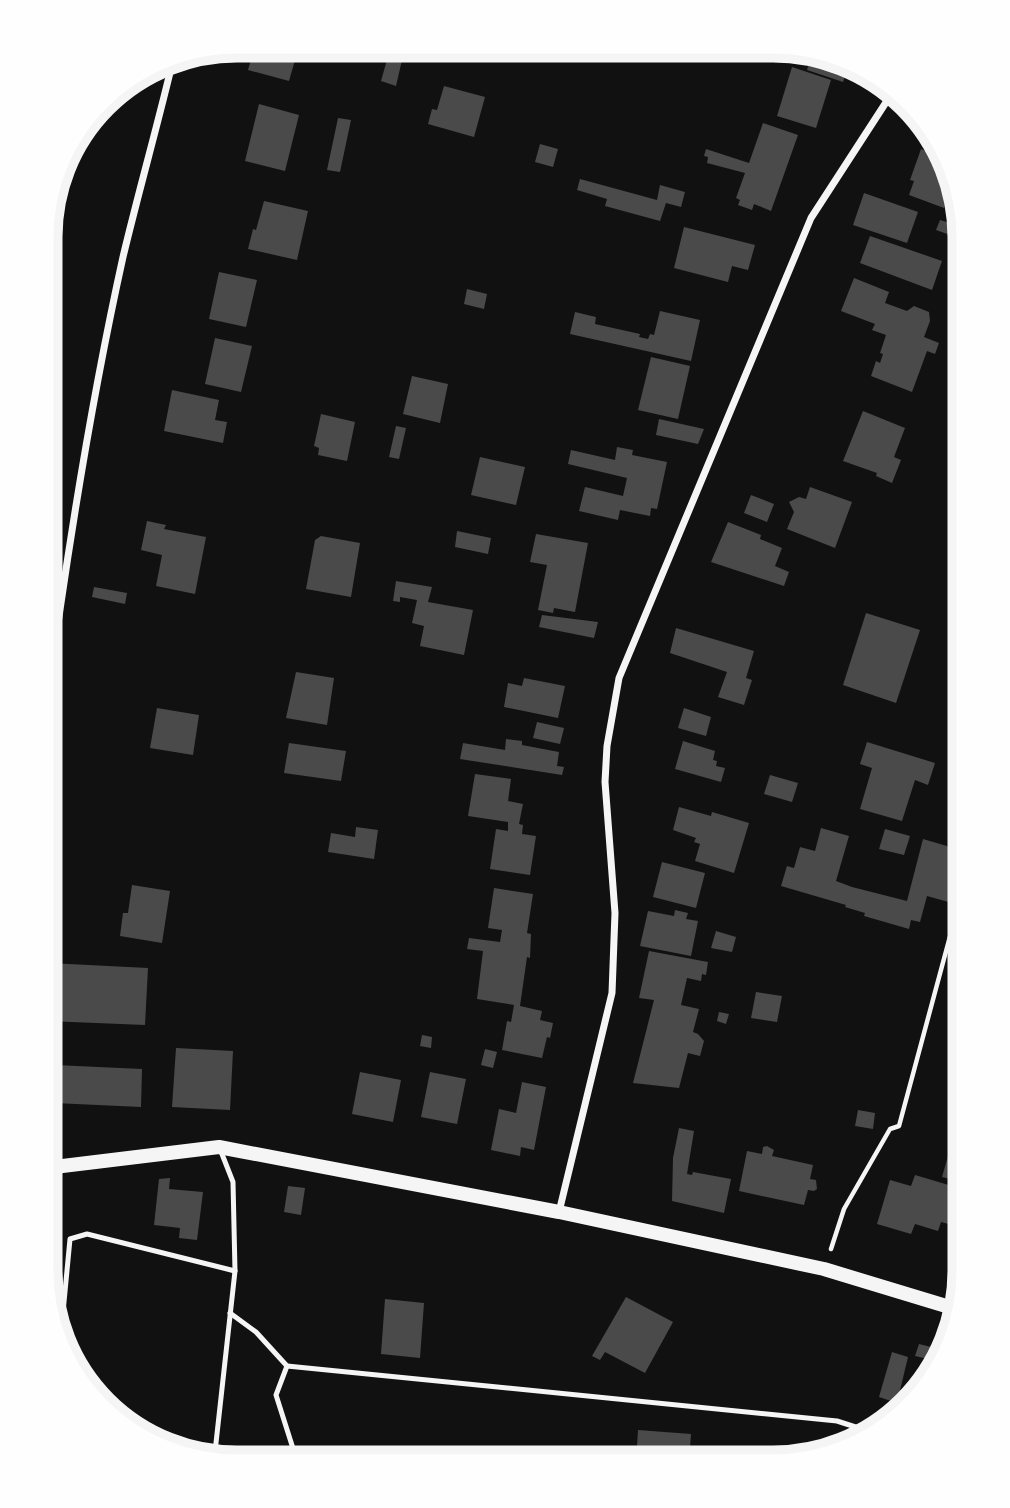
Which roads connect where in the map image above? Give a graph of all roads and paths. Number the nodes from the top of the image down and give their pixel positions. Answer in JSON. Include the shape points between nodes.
{"nodes":[{"id":1,"x":170,"y":71,"type":"edge"},
{"id":2,"x":888,"y":100,"type":"edge"},
{"id":3,"x":58,"y":628,"type":"edge"},
{"id":4,"x":952,"y":929,"type":"edge"},
{"id":5,"x":219,"y":1147,"type":"junction"},
{"id":6,"x":58,"y":1167,"type":"edge"},
{"id":7,"x":559,"y":1212,"type":"junction"},
{"id":8,"x":824,"y":1269,"type":"junction"},
{"id":9,"x":235,"y":1271,"type":"junction"},
{"id":10,"x":949,"y":1307,"type":"edge"},
{"id":11,"x":230,"y":1313,"type":"junction"},
{"id":12,"x":63,"y":1314,"type":"edge"},
{"id":13,"x":286,"y":1366,"type":"junction"},
{"id":14,"x":860,"y":1427,"type":"edge"},
{"id":15,"x":215,"y":1449,"type":"edge"},
{"id":16,"x":294,"y":1450,"type":"edge"}],
"edges":[{"from":1,"to":3,"type":"street","via":[[103,356]]},
{"from":2,"to":7,"type":"street","via":[[811,218],[619,678],[605,782],[615,913],[612,993]]},
{"from":4,"to":8,"type":"path","via":[[899,1126],[890,1129],[844,1209]]},
{"from":5,"to":6,"type":"main road"},
{"from":5,"to":7,"type":"main road"},
{"from":5,"to":9,"type":"lane","via":[[233,1182]]},
{"from":7,"to":8,"type":"main road"},
{"from":8,"to":10,"type":"main road"},
{"from":9,"to":11,"type":"lane"},
{"from":9,"to":12,"type":"lane","via":[[87,1234],[70,1239]]},
{"from":11,"to":13,"type":"lane","via":[[256,1332]]},
{"from":11,"to":15,"type":"lane"},
{"from":13,"to":14,"type":"lane","via":[[837,1420]]},
{"from":13,"to":16,"type":"lane","via":[[276,1395]]}]}
